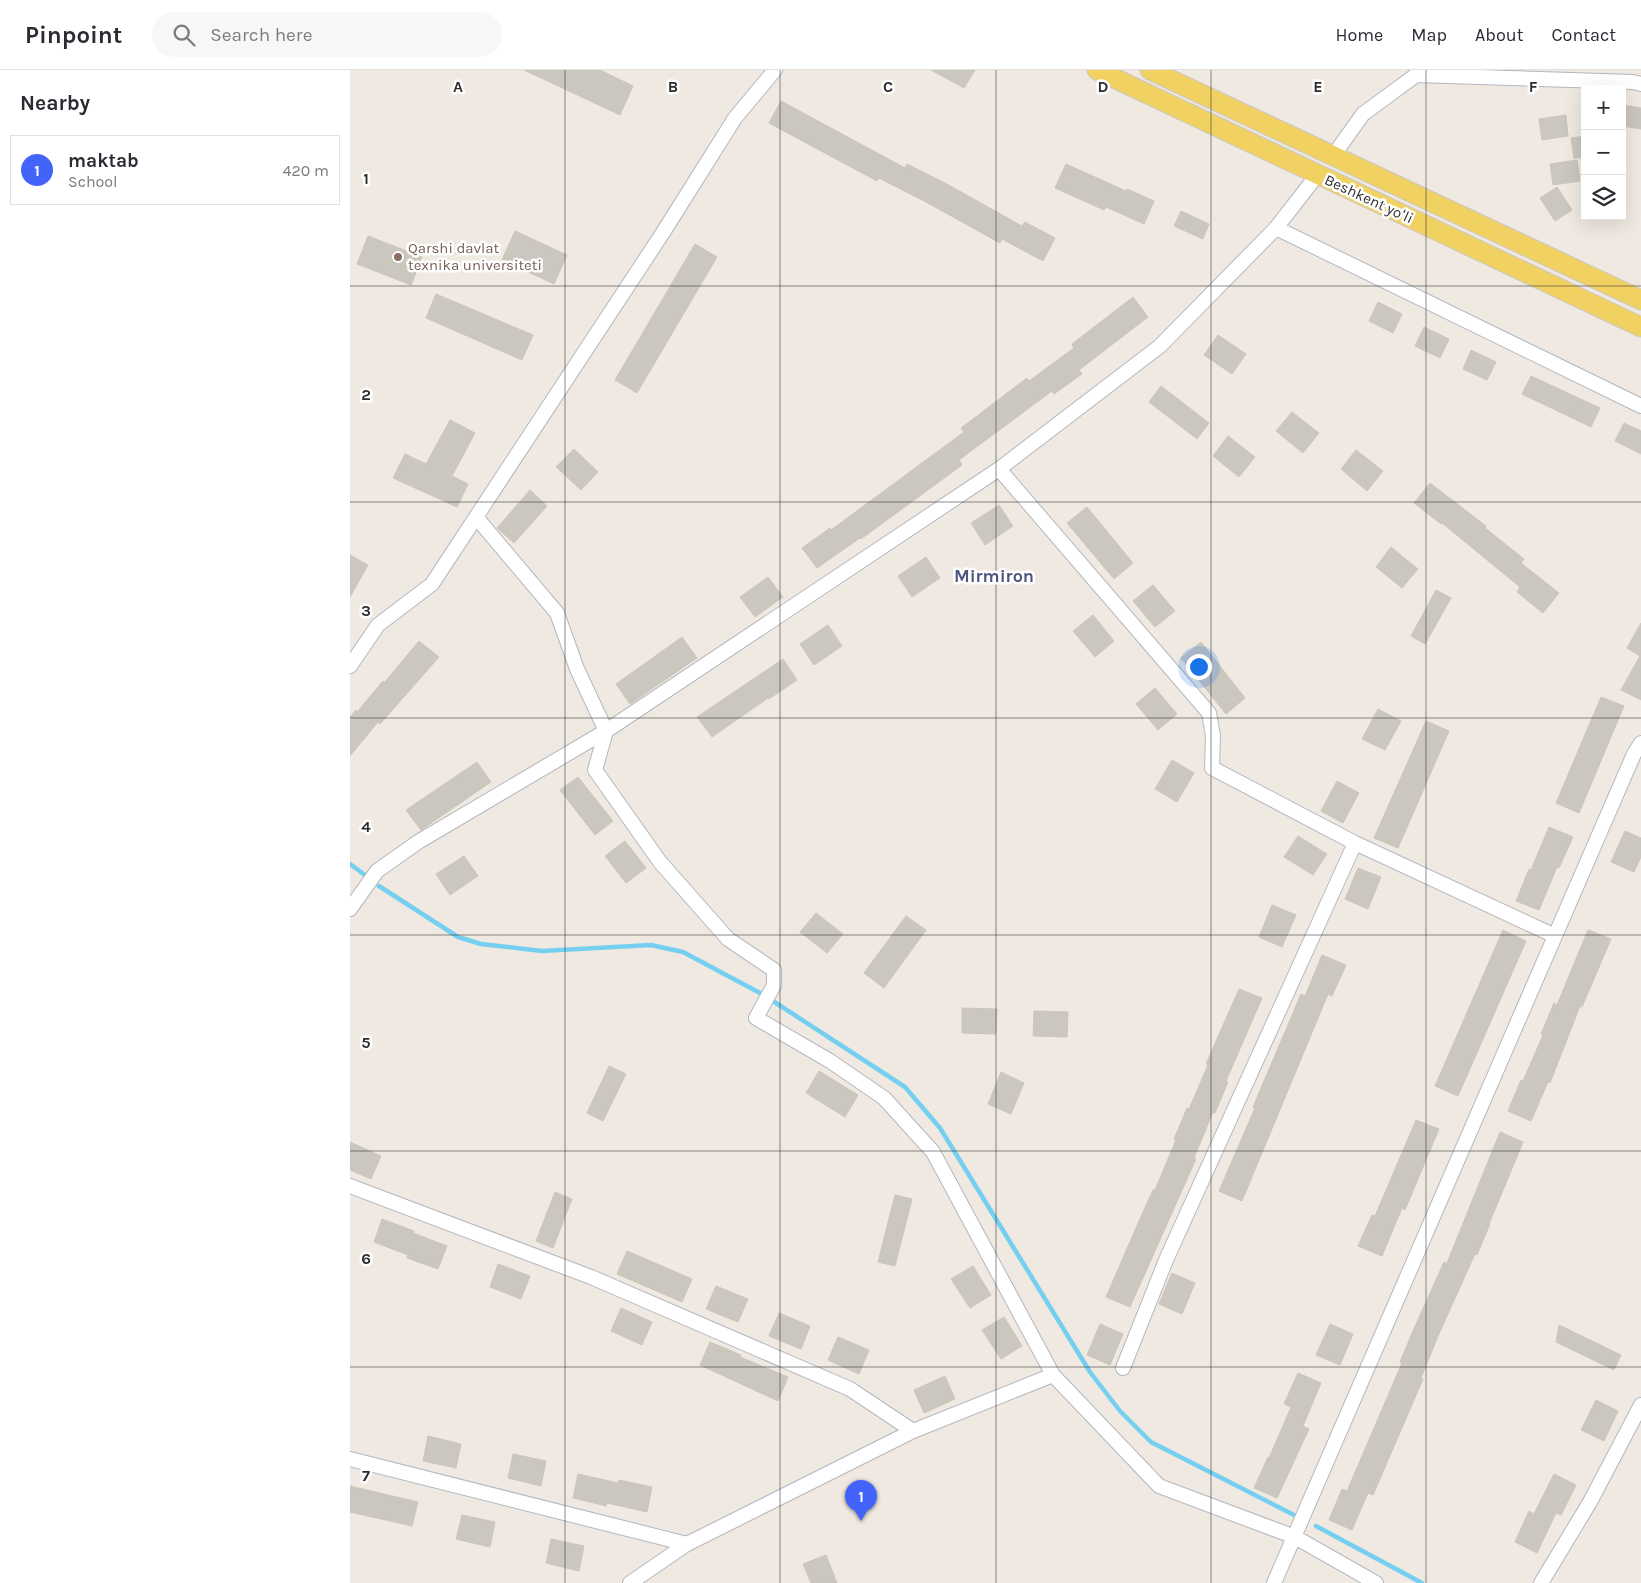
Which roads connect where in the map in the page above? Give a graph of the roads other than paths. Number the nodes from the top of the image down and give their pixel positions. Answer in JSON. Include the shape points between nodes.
{"nodes":[{"id":1,"x":775,"y":70,"type":"edge"},
{"id":2,"x":1097,"y":70,"type":"edge"},
{"id":3,"x":1150,"y":70,"type":"edge"},
{"id":4,"x":1417,"y":72,"type":"edge"},
{"id":5,"x":1641,"y":84,"type":"edge"},
{"id":6,"x":1333,"y":156,"type":"junction"},
{"id":7,"x":1318,"y":174,"type":"junction"},
{"id":8,"x":1276,"y":228,"type":"junction"},
{"id":9,"x":1641,"y":300,"type":"edge"},
{"id":10,"x":1641,"y":327,"type":"edge"},
{"id":11,"x":1641,"y":406,"type":"edge"},
{"id":12,"x":999,"y":469,"type":"junction"},
{"id":13,"x":476,"y":517,"type":"junction"},
{"id":14,"x":350,"y":666,"type":"edge"},
{"id":15,"x":606,"y":732,"type":"junction"},
{"id":16,"x":1641,"y":743,"type":"edge"},
{"id":17,"x":1355,"y":843,"type":"junction"},
{"id":18,"x":350,"y":909,"type":"edge"},
{"id":19,"x":1555,"y":936,"type":"junction"},
{"id":20,"x":350,"y":1186,"type":"edge"},
{"id":21,"x":1123,"y":1368,"type":"dead end"},
{"id":22,"x":1053,"y":1374,"type":"junction"},
{"id":23,"x":1641,"y":1405,"type":"edge"},
{"id":24,"x":913,"y":1431,"type":"junction"},
{"id":25,"x":350,"y":1460,"type":"edge"},
{"id":26,"x":1295,"y":1537,"type":"junction"},
{"id":27,"x":687,"y":1544,"type":"junction"},
{"id":28,"x":630,"y":1583,"type":"edge"},
{"id":29,"x":1274,"y":1583,"type":"edge"},
{"id":30,"x":1376,"y":1583,"type":"edge"},
{"id":31,"x":1541,"y":1583,"type":"edge"}],
"edges":[{"from":1,"to":13,"type":"street","via":[[735,118]]},
{"from":2,"to":7,"type":"main road","name":"Beshkent yoʻli"},
{"from":3,"to":6,"type":"main road","name":"Beshkent yoʻli"},
{"from":4,"to":5,"type":"street"},
{"from":4,"to":6,"type":"street","via":[[1362,114]]},
{"from":6,"to":9,"type":"main road","name":"Beshkent yoʻli"},
{"from":7,"to":8,"type":"street"},
{"from":7,"to":10,"type":"main road","name":"Beshkent yoʻli"},
{"from":8,"to":11,"type":"street"},
{"from":8,"to":12,"type":"street","via":[[1160,346]]},
{"from":12,"to":15,"type":"street"},
{"from":12,"to":17,"type":"street","via":[[1209,713],[1213,736],[1212,768]]},
{"from":13,"to":14,"type":"street","via":[[432,584],[378,625]]},
{"from":13,"to":15,"type":"street","via":[[557,613],[577,669]]},
{"from":15,"to":18,"type":"street","via":[[418,842],[378,871]]},
{"from":15,"to":22,"type":"street","via":[[595,770],[660,862],[728,939],[774,970],[774,985],[756,1018],[830,1061],[884,1098],[933,1152]]},
{"from":16,"to":19,"type":"street"},
{"from":17,"to":19,"type":"street"},
{"from":17,"to":21,"type":"street","via":[[1166,1260]]},
{"from":19,"to":26,"type":"street"},
{"from":20,"to":24,"type":"street","via":[[600,1280],[850,1389]]},
{"from":22,"to":24,"type":"street"},
{"from":22,"to":26,"type":"street","via":[[1159,1486]]},
{"from":23,"to":31,"type":"street","via":[[1590,1502]]},
{"from":24,"to":27,"type":"street"},
{"from":25,"to":27,"type":"street"},
{"from":26,"to":29,"type":"street"},
{"from":26,"to":30,"type":"street"},
{"from":27,"to":28,"type":"street"}]}
